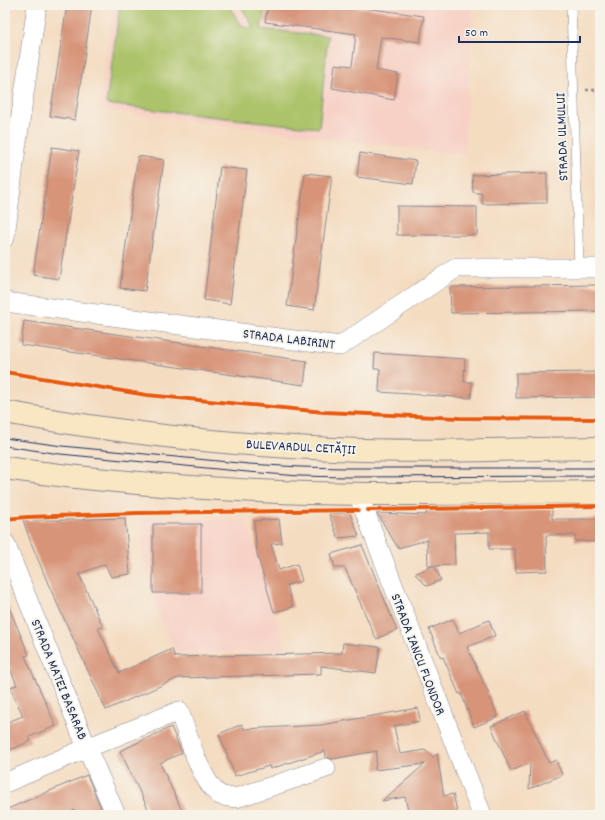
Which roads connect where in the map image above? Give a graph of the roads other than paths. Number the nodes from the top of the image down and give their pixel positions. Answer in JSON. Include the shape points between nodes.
{"nodes":[{"id":1,"x":37,"y":5,"type":"edge"},
{"id":2,"x":571,"y":5,"type":"edge"},
{"id":3,"x":5,"y":237,"type":"edge"},
{"id":4,"x":579,"y":268,"type":"junction"},
{"id":5,"x":600,"y":268,"type":"edge"},
{"id":6,"x":5,"y":302,"type":"edge"},
{"id":7,"x":5,"y":412,"type":"edge"},
{"id":8,"x":600,"y":448,"type":"edge"},
{"id":9,"x":5,"y":468,"type":"edge"},
{"id":10,"x":600,"y":492,"type":"edge"},
{"id":11,"x":358,"y":494,"type":"junction"},
{"id":12,"x":5,"y":543,"type":"edge"},
{"id":13,"x":87,"y":748,"type":"junction"},
{"id":14,"x":326,"y":768,"type":"dead end"},
{"id":15,"x":5,"y":783,"type":"edge"},
{"id":16,"x":116,"y":815,"type":"edge"},
{"id":17,"x":482,"y":815,"type":"edge"}],
"edges":[{"from":1,"to":3,"type":"street"},
{"from":2,"to":4,"type":"lane","name":"STRADA ULMULUI"},
{"from":4,"to":5,"type":"street","name":"STRADA LABIRINT"},
{"from":4,"to":6,"type":"street","name":"STRADA LABIRINT","via":[[456,268],[340,346]]},
{"from":7,"to":8,"type":"main road","name":"BULEVARDUL CETĂȚII","via":[[146,434],[278,446],[392,450]]},
{"from":9,"to":11,"type":"main road","via":[[100,480],[279,492]]},
{"from":10,"to":11,"type":"main road"},
{"from":11,"to":17,"type":"street","name":"STRADA IANCU FLONDOR"},
{"from":12,"to":13,"type":"street","name":"STRADA MATEI BASARAB"},
{"from":13,"to":14,"type":"street","via":[[179,711],[204,773],[214,790],[222,796],[236,798]]},
{"from":13,"to":15,"type":"street"},
{"from":13,"to":16,"type":"street","name":"STRADA MATEI BASARAB"}]}
